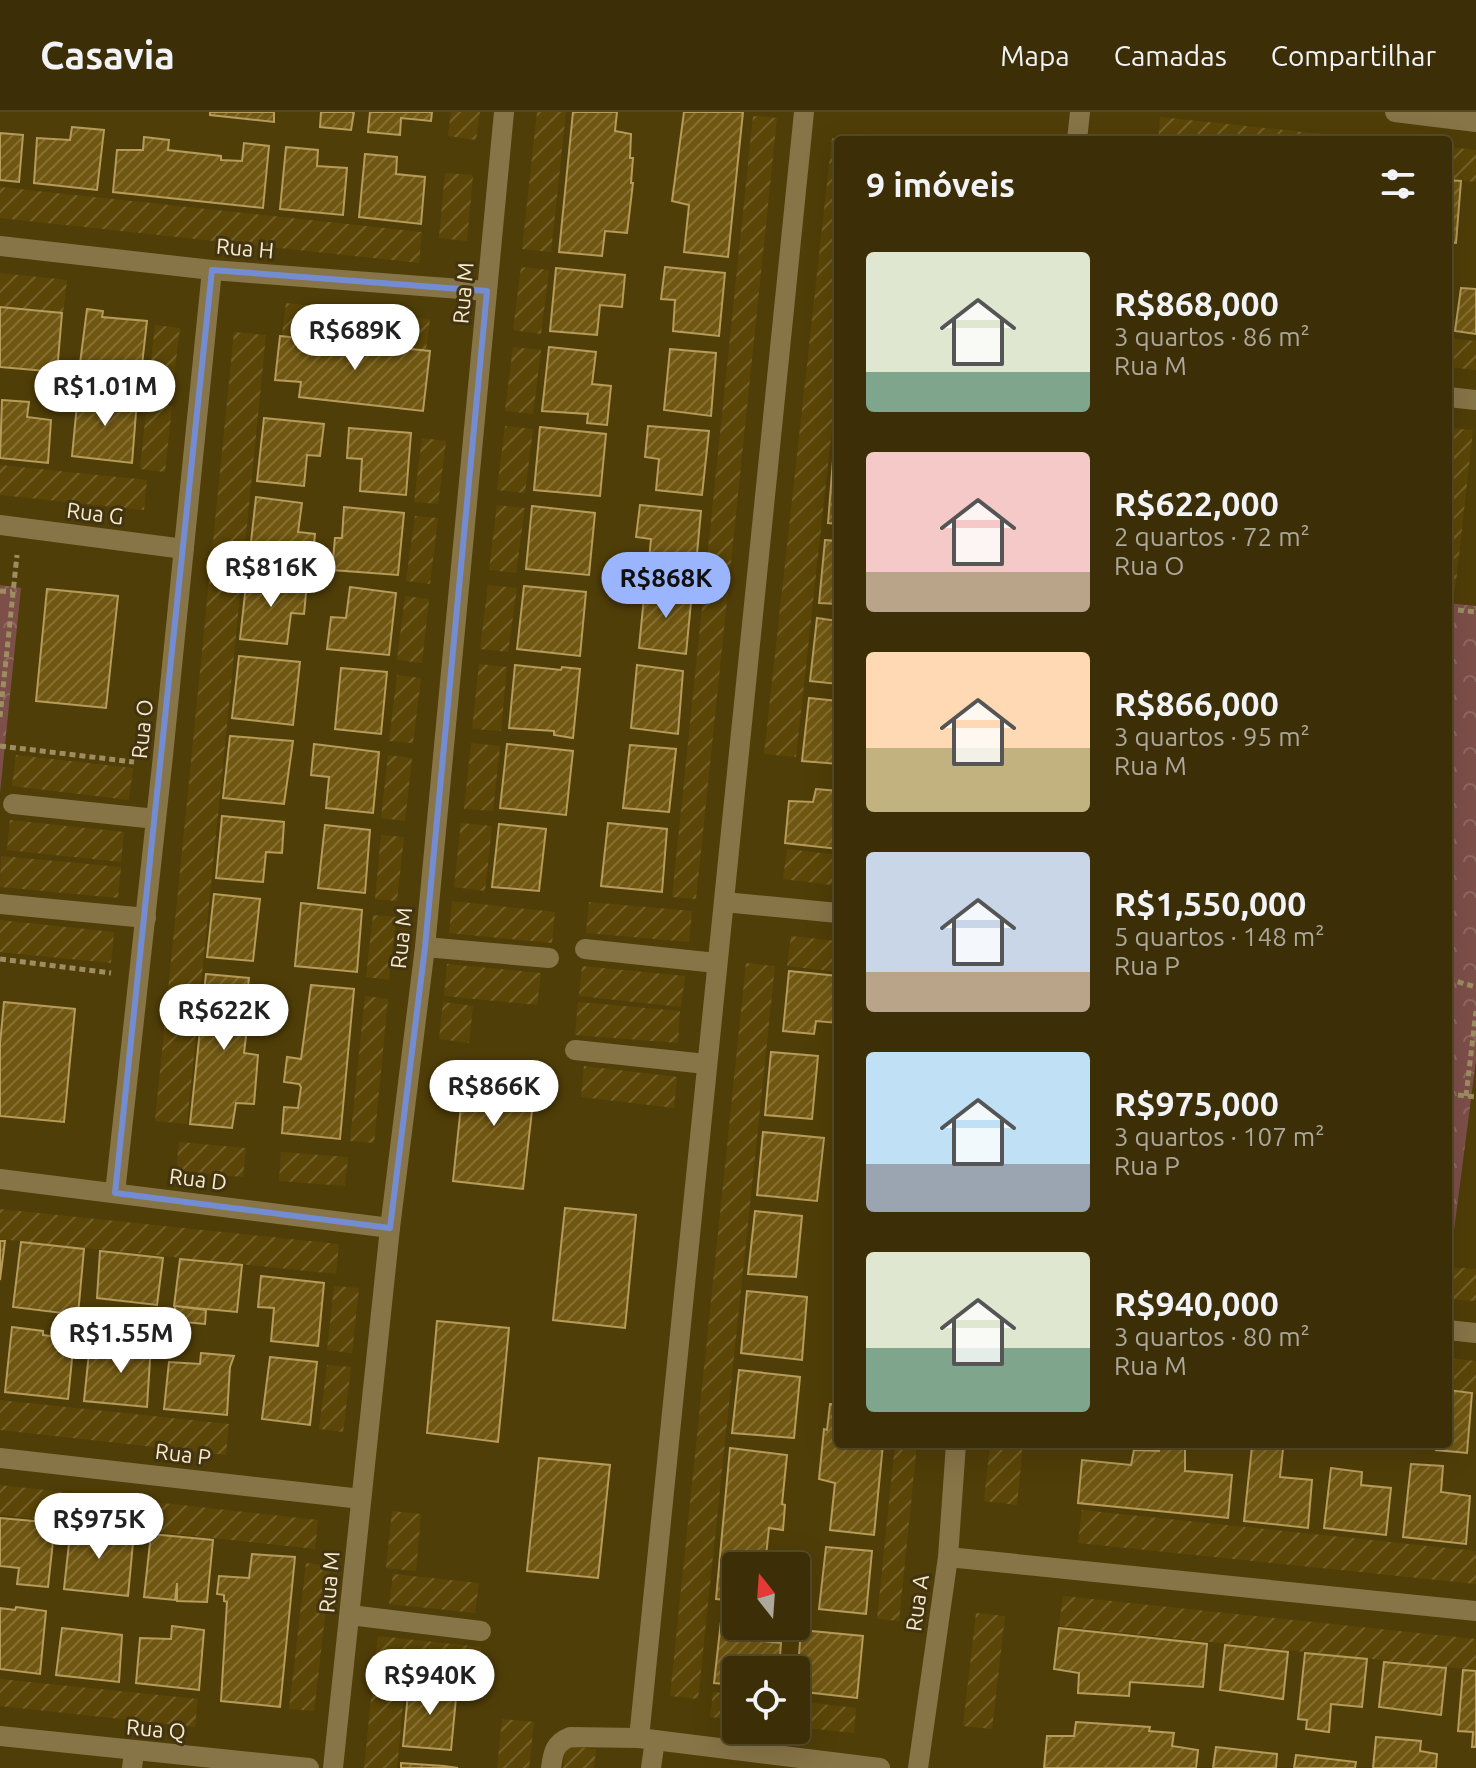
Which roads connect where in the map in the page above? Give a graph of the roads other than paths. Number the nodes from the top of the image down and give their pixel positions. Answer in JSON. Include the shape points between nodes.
{"nodes":[{"id":1,"x":504,"y":112,"type":"edge"},
{"id":2,"x":804,"y":112,"type":"edge"},
{"id":3,"x":1080,"y":112,"type":"edge"},
{"id":4,"x":1395,"y":112,"type":"edge"},
{"id":5,"x":1476,"y":122,"type":"edge"},
{"id":6,"x":1077,"y":136,"type":"edge"},
{"id":7,"x":0,"y":246,"type":"edge"},
{"id":8,"x":212,"y":270,"type":"junction"},
{"id":9,"x":487,"y":291,"type":"junction"},
{"id":10,"x":1452,"y":397,"type":"edge"},
{"id":11,"x":1476,"y":400,"type":"edge"},
{"id":12,"x":0,"y":525,"type":"edge"},
{"id":13,"x":184,"y":549,"type":"junction"},
{"id":14,"x":13,"y":804,"type":"dead end"},
{"id":15,"x":156,"y":819,"type":"junction"},
{"id":16,"x":724,"y":902,"type":"junction"},
{"id":17,"x":0,"y":904,"type":"edge"},
{"id":18,"x":834,"y":913,"type":"edge"},
{"id":19,"x":146,"y":918,"type":"junction"},
{"id":20,"x":425,"y":947,"type":"junction"},
{"id":21,"x":585,"y":949,"type":"dead end"},
{"id":22,"x":549,"y":958,"type":"dead end"},
{"id":23,"x":716,"y":963,"type":"junction"},
{"id":24,"x":575,"y":1050,"type":"dead end"},
{"id":25,"x":706,"y":1064,"type":"junction"},
{"id":26,"x":0,"y":1179,"type":"edge"},
{"id":27,"x":115,"y":1193,"type":"junction"},
{"id":28,"x":390,"y":1228,"type":"junction"},
{"id":29,"x":1452,"y":1330,"type":"edge"},
{"id":30,"x":1476,"y":1333,"type":"edge"},
{"id":31,"x":956,"y":1448,"type":"edge"},
{"id":32,"x":0,"y":1458,"type":"edge"},
{"id":33,"x":361,"y":1499,"type":"junction"},
{"id":34,"x":948,"y":1557,"type":"junction"},
{"id":35,"x":1476,"y":1611,"type":"edge"},
{"id":36,"x":350,"y":1615,"type":"junction"},
{"id":37,"x":481,"y":1631,"type":"dead end"},
{"id":38,"x":0,"y":1736,"type":"edge"},
{"id":39,"x":647,"y":1739,"type":"junction"},
{"id":40,"x":133,"y":1760,"type":"edge"},
{"id":41,"x":235,"y":1764,"type":"edge"},
{"id":42,"x":309,"y":1768,"type":"edge"},
{"id":43,"x":333,"y":1768,"type":"edge"},
{"id":44,"x":551,"y":1768,"type":"edge"},
{"id":45,"x":651,"y":1768,"type":"edge"},
{"id":46,"x":880,"y":1768,"type":"edge"},
{"id":47,"x":918,"y":1768,"type":"edge"}],
"edges":[{"from":1,"to":9,"type":"street","name":"Rua M"},
{"from":2,"to":16,"type":"street"},
{"from":3,"to":6,"type":"street"},
{"from":4,"to":5,"type":"street"},
{"from":7,"to":8,"type":"street","name":"Rua H"},
{"from":8,"to":9,"type":"street","name":"Rua H"},
{"from":8,"to":13,"type":"street","name":"Rua O"},
{"from":9,"to":20,"type":"street","name":"Rua M"},
{"from":10,"to":11,"type":"street"},
{"from":12,"to":13,"type":"street","name":"Rua G"},
{"from":13,"to":15,"type":"street","name":"Rua O"},
{"from":14,"to":15,"type":"street"},
{"from":15,"to":19,"type":"street","name":"Rua O"},
{"from":16,"to":18,"type":"street"},
{"from":16,"to":23,"type":"street"},
{"from":17,"to":19,"type":"street"},
{"from":19,"to":27,"type":"street","name":"Rua O"},
{"from":20,"to":22,"type":"street"},
{"from":20,"to":28,"type":"street","name":"Rua M"},
{"from":21,"to":23,"type":"street"},
{"from":23,"to":25,"type":"street"},
{"from":24,"to":25,"type":"street"},
{"from":25,"to":39,"type":"street"},
{"from":26,"to":27,"type":"street","name":"Rua D"},
{"from":27,"to":28,"type":"street","name":"Rua D"},
{"from":28,"to":33,"type":"street","name":"Rua M"},
{"from":29,"to":30,"type":"street"},
{"from":31,"to":34,"type":"street","name":"Rua A"},
{"from":32,"to":33,"type":"street","name":"Rua P"},
{"from":33,"to":36,"type":"street","name":"Rua M"},
{"from":34,"to":35,"type":"street"},
{"from":34,"to":47,"type":"street","name":"Rua A"},
{"from":36,"to":37,"type":"street"},
{"from":36,"to":43,"type":"street","name":"Rua M"},
{"from":38,"to":40,"type":"street","name":"Rua Q"},
{"from":39,"to":44,"type":"street","via":[[570,1737],[560,1741]]},
{"from":39,"to":45,"type":"street"},
{"from":39,"to":46,"type":"street"},
{"from":40,"to":41,"type":"street","name":"Rua Q"},
{"from":41,"to":42,"type":"street","name":"Rua Q"}]}
